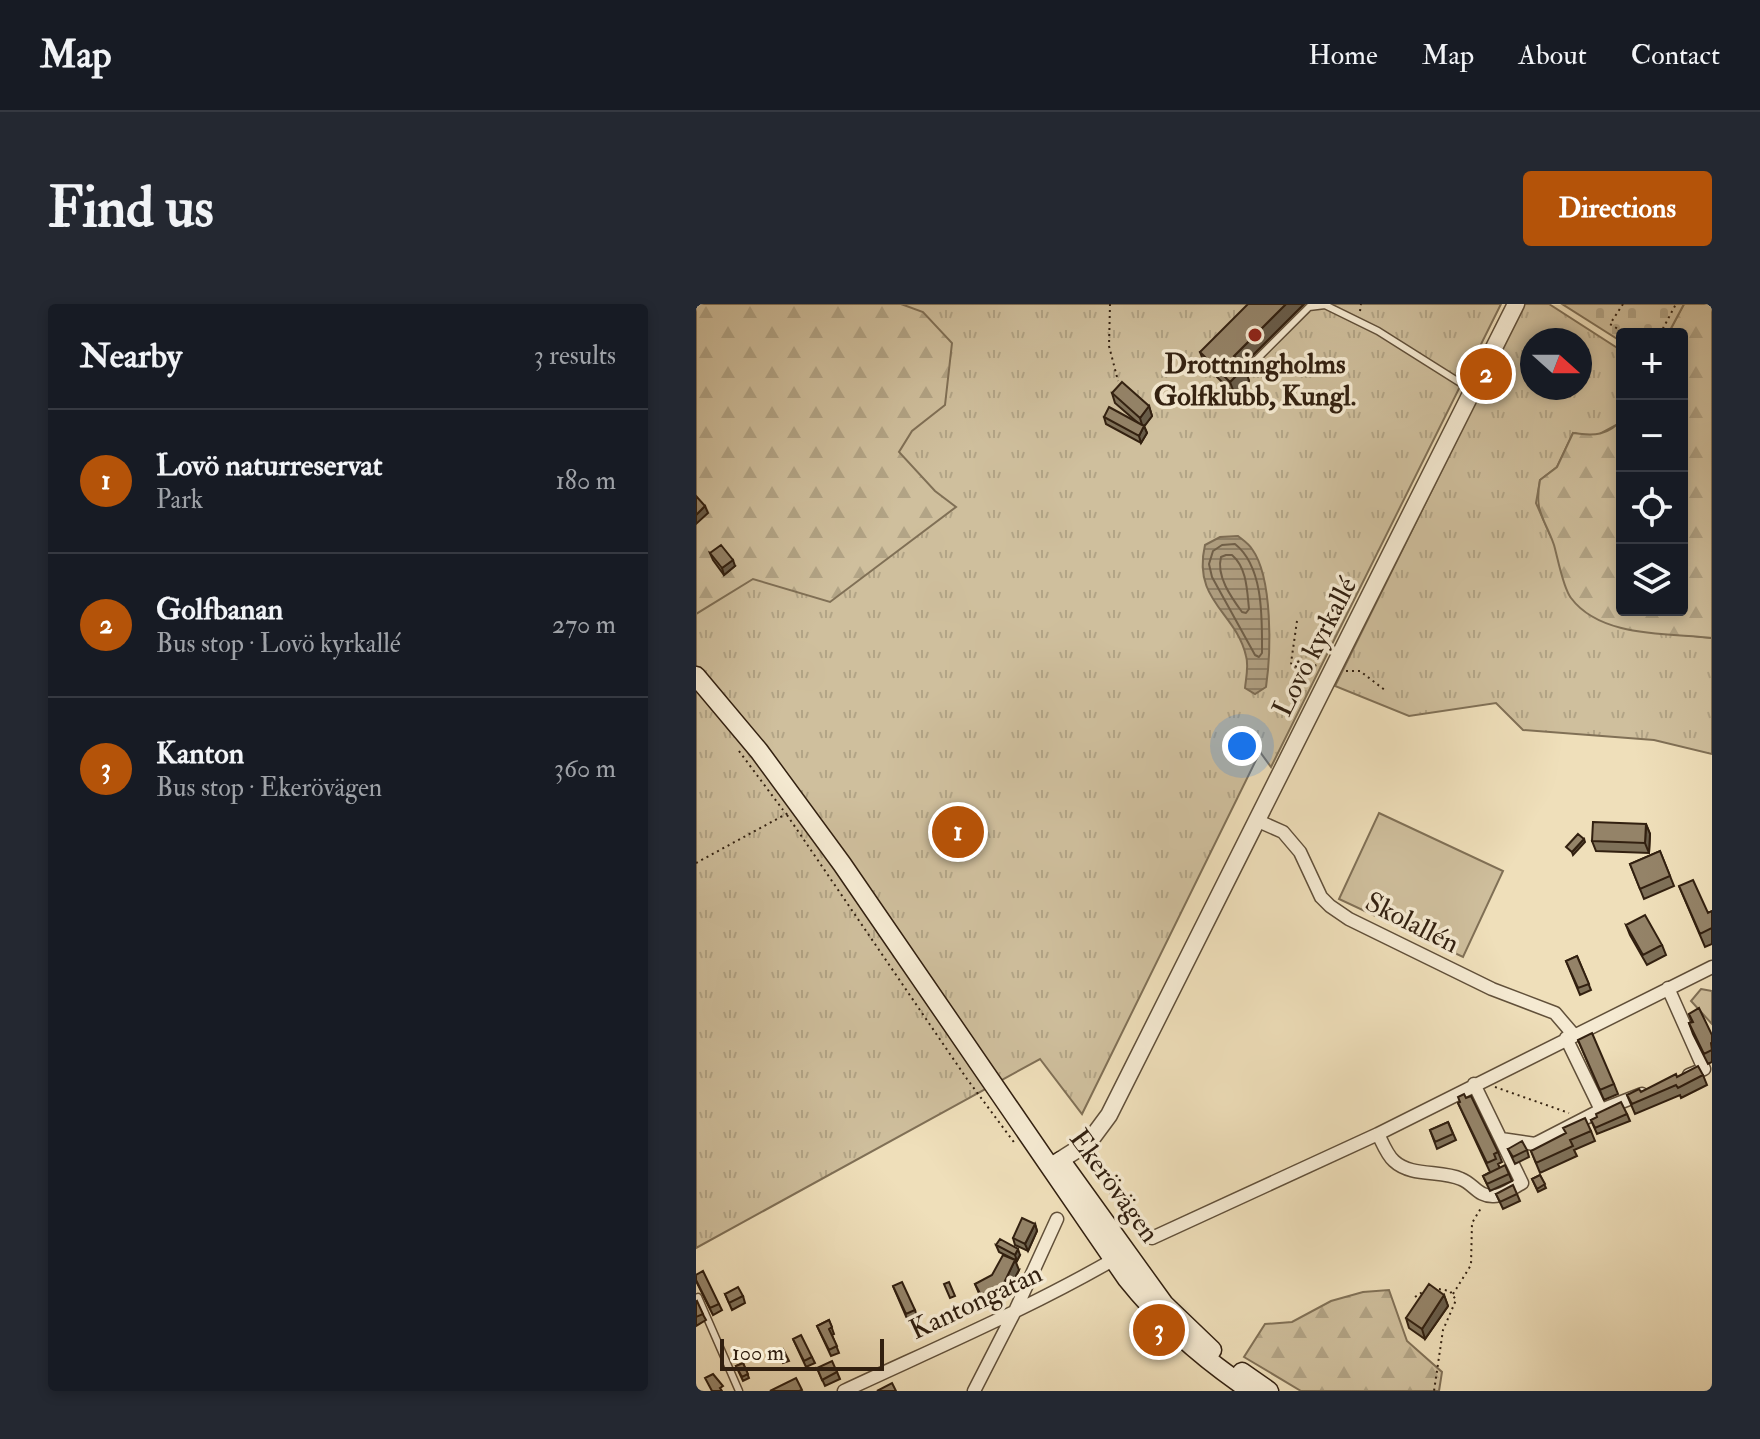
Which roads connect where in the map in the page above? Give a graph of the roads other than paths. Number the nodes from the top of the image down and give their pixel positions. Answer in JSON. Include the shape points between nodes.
{"nodes":[{"id":1,"x":1516,"y":304,"type":"edge"},
{"id":2,"x":1247,"y":369,"type":"edge"},
{"id":3,"x":1473,"y":391,"type":"junction"},
{"id":4,"x":696,"y":676,"type":"edge"},
{"id":5,"x":1258,"y":821,"type":"junction"},
{"id":6,"x":1712,"y":967,"type":"edge"},
{"id":7,"x":1668,"y":988,"type":"junction"},
{"id":8,"x":1570,"y":1036,"type":"junction"},
{"id":9,"x":1675,"y":1081,"type":"edge"},
{"id":10,"x":1477,"y":1083,"type":"junction"},
{"id":11,"x":1660,"y":1087,"type":"edge"},
{"id":12,"x":1601,"y":1110,"type":"junction"},
{"id":13,"x":1378,"y":1134,"type":"junction"},
{"id":14,"x":1501,"y":1139,"type":"junction"},
{"id":15,"x":1056,"y":1162,"type":"junction"},
{"id":16,"x":1057,"y":1219,"type":"dead end"},
{"id":17,"x":1152,"y":1238,"type":"road end"},
{"id":18,"x":1120,"y":1256,"type":"junction"},
{"id":19,"x":698,"y":1297,"type":"edge"},
{"id":20,"x":1015,"y":1311,"type":"junction"},
{"id":21,"x":739,"y":1391,"type":"edge"},
{"id":22,"x":844,"y":1391,"type":"edge"},
{"id":23,"x":974,"y":1391,"type":"edge"},
{"id":24,"x":1251,"y":1391,"type":"edge"},
{"id":25,"x":1269,"y":1391,"type":"edge"}],
"edges":[{"from":1,"to":3,"type":"street","name":"Lovö kyrkallé"},
{"from":2,"to":3,"type":"lane","via":[[1309,307],[1325,305]]},
{"from":3,"to":5,"type":"street","name":"Lovö kyrkallé"},
{"from":4,"to":15,"type":"main road","name":"Ekerövägen","via":[[759,751],[989,1081]]},
{"from":5,"to":8,"type":"street","name":"Skolallén","via":[[1283,832],[1300,852],[1330,906],[1492,989],[1555,1013]]},
{"from":5,"to":15,"type":"street","name":"Lovö kyrkallé","via":[[1109,1115],[1089,1142]]},
{"from":6,"to":7,"type":"street"},
{"from":7,"to":8,"type":"street"},
{"from":7,"to":9,"type":"street","via":[[1704,1069]]},
{"from":8,"to":10,"type":"street"},
{"from":8,"to":12,"type":"street","name":"Skolallén"},
{"from":10,"to":13,"type":"street"},
{"from":10,"to":14,"type":"street"},
{"from":11,"to":12,"type":"street"},
{"from":12,"to":14,"type":"street","via":[[1535,1144]]},
{"from":13,"to":14,"type":"street","via":[[1394,1161],[1410,1170],[1443,1173],[1464,1180],[1481,1195],[1496,1197],[1522,1183]]},
{"from":13,"to":17,"type":"street"},
{"from":15,"to":18,"type":"main road","name":"Ekerövägen"},
{"from":16,"to":20,"type":"street"},
{"from":18,"to":20,"type":"street","name":"Kantongatan"},
{"from":18,"to":24,"type":"main road","name":"Ekerövägen","via":[[1127,1279],[1164,1323]]},
{"from":18,"to":25,"type":"main road","name":"Ekerövägen","via":[[1173,1314]]},
{"from":19,"to":21,"type":"lane"},
{"from":20,"to":22,"type":"street","name":"Kantongatan"},
{"from":20,"to":23,"type":"street"}]}
